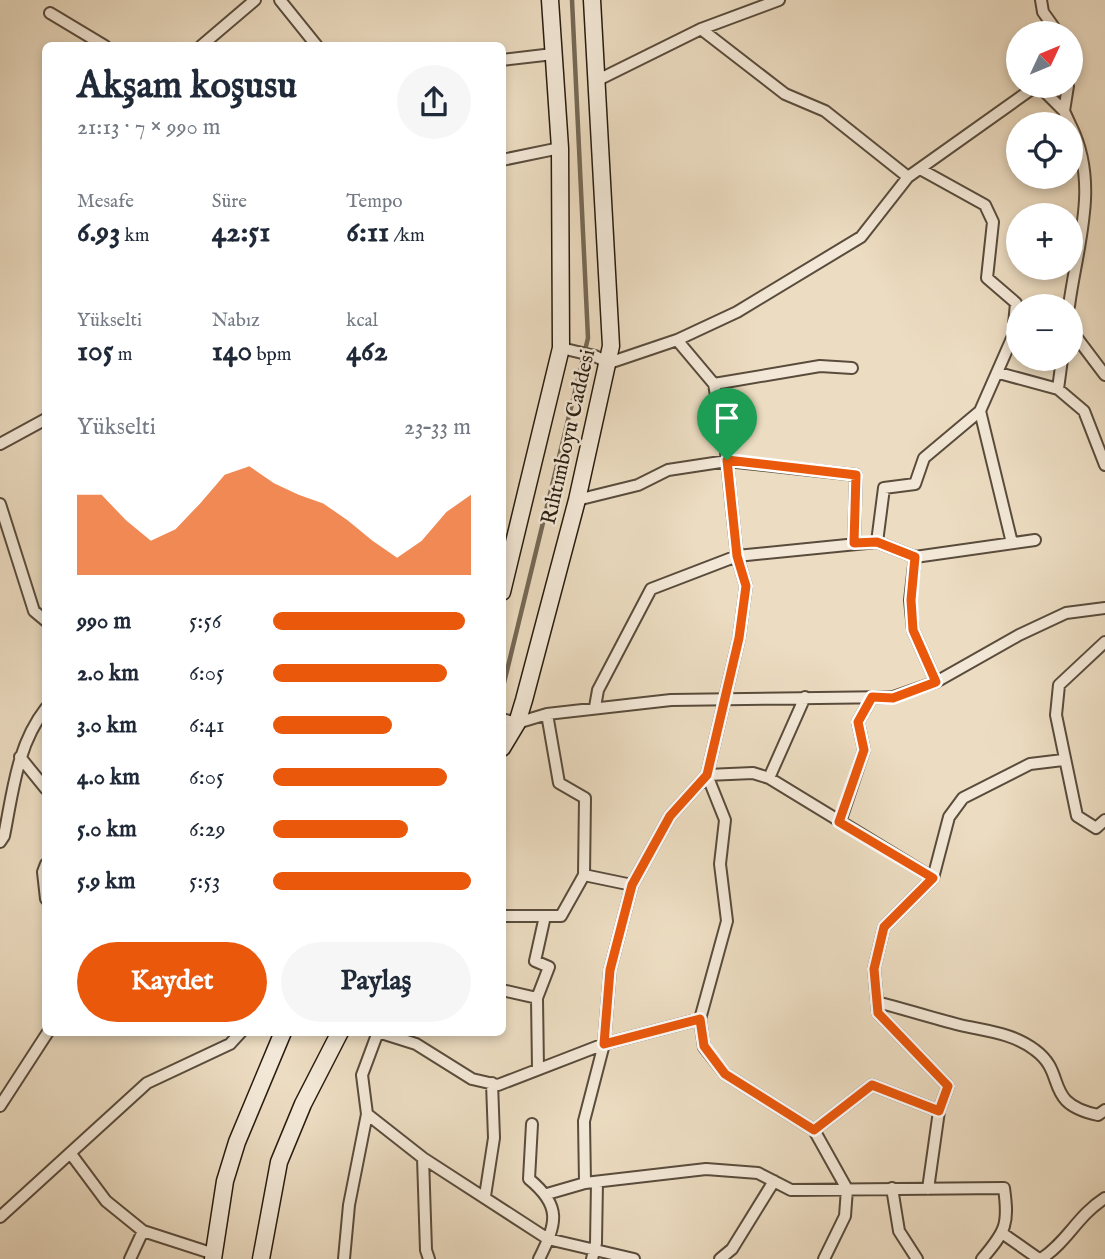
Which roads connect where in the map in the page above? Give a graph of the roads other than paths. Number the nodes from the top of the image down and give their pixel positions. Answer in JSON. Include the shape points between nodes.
{"nodes":[{"id":1,"x":255,"y":0,"type":"edge"},
{"id":2,"x":280,"y":0,"type":"edge"},
{"id":3,"x":550,"y":0,"type":"edge"},
{"id":4,"x":592,"y":0,"type":"edge"},
{"id":5,"x":779,"y":0,"type":"edge"},
{"id":6,"x":1041,"y":0,"type":"edge"},
{"id":7,"x":762,"y":3,"type":"edge"},
{"id":8,"x":50,"y":13,"type":"dead end"},
{"id":9,"x":1049,"y":21,"type":"edge"},
{"id":10,"x":701,"y":29,"type":"junction"},
{"id":11,"x":214,"y":41,"type":"edge"},
{"id":12,"x":98,"y":42,"type":"edge"},
{"id":13,"x":314,"y":42,"type":"edge"},
{"id":14,"x":553,"y":54,"type":"junction"},
{"id":15,"x":506,"y":60,"type":"edge"},
{"id":16,"x":598,"y":80,"type":"junction"},
{"id":17,"x":1020,"y":98,"type":"edge"},
{"id":18,"x":1050,"y":98,"type":"edge"},
{"id":19,"x":1066,"y":98,"type":"edge"},
{"id":20,"x":1064,"y":111,"type":"joint"},
{"id":21,"x":560,"y":148,"type":"junction"},
{"id":22,"x":506,"y":159,"type":"edge"},
{"id":23,"x":1083,"y":159,"type":"edge"},
{"id":24,"x":920,"y":169,"type":"junction"},
{"id":25,"x":908,"y":177,"type":"junction"},
{"id":26,"x":1071,"y":294,"type":"edge"},
{"id":27,"x":677,"y":340,"type":"junction"},
{"id":28,"x":1083,"y":346,"type":"edge"},
{"id":29,"x":567,"y":349,"type":"junction"},
{"id":30,"x":602,"y":359,"type":"junction"},
{"id":31,"x":852,"y":368,"type":"dead end"},
{"id":32,"x":1060,"y":371,"type":"edge"},
{"id":33,"x":999,"y":373,"type":"junction"},
{"id":34,"x":1105,"y":375,"type":"edge"},
{"id":35,"x":714,"y":384,"type":"junction"},
{"id":36,"x":1058,"y":389,"type":"junction"},
{"id":37,"x":980,"y":411,"type":"junction"},
{"id":38,"x":42,"y":421,"type":"edge"},
{"id":39,"x":2,"y":438,"type":"edge"},
{"id":40,"x":727,"y":460,"type":"junction"},
{"id":41,"x":1105,"y":465,"type":"edge"},
{"id":42,"x":577,"y":500,"type":"junction"},
{"id":43,"x":0,"y":504,"type":"edge"},
{"id":44,"x":1035,"y":540,"type":"dead end"},
{"id":45,"x":877,"y":542,"type":"junction"},
{"id":46,"x":854,"y":543,"type":"junction"},
{"id":47,"x":1012,"y":543,"type":"junction"},
{"id":48,"x":737,"y":556,"type":"junction"},
{"id":49,"x":915,"y":557,"type":"junction"},
{"id":50,"x":506,"y":577,"type":"edge"},
{"id":51,"x":1105,"y":608,"type":"edge"},
{"id":52,"x":42,"y":618,"type":"edge"},
{"id":53,"x":1105,"y":642,"type":"edge"},
{"id":54,"x":936,"y":682,"type":"junction"},
{"id":55,"x":805,"y":697,"type":"junction"},
{"id":56,"x":872,"y":697,"type":"junction"},
{"id":57,"x":725,"y":701,"type":"junction"},
{"id":58,"x":595,"y":707,"type":"junction"},
{"id":59,"x":42,"y":713,"type":"edge"},
{"id":60,"x":547,"y":714,"type":"junction"},
{"id":61,"x":509,"y":721,"type":"edge"},
{"id":62,"x":20,"y":757,"type":"junction"},
{"id":63,"x":1063,"y":760,"type":"junction"},
{"id":64,"x":707,"y":775,"type":"junction"},
{"id":65,"x":769,"y":778,"type":"junction"},
{"id":66,"x":42,"y":784,"type":"edge"},
{"id":67,"x":1105,"y":820,"type":"edge"},
{"id":68,"x":839,"y":822,"type":"junction"},
{"id":69,"x":0,"y":842,"type":"edge"},
{"id":70,"x":584,"y":875,"type":"junction"},
{"id":71,"x":933,"y":878,"type":"junction"},
{"id":72,"x":632,"y":885,"type":"junction"},
{"id":73,"x":506,"y":916,"type":"edge"},
{"id":74,"x":545,"y":916,"type":"junction"},
{"id":75,"x":506,"y":991,"type":"edge"},
{"id":76,"x":537,"y":998,"type":"junction"},
{"id":77,"x":877,"y":1002,"type":"junction"},
{"id":78,"x":700,"y":1019,"type":"junction"},
{"id":79,"x":45,"y":1036,"type":"edge"},
{"id":80,"x":237,"y":1036,"type":"edge"},
{"id":81,"x":281,"y":1036,"type":"edge"},
{"id":82,"x":335,"y":1036,"type":"edge"},
{"id":83,"x":376,"y":1036,"type":"edge"},
{"id":84,"x":390,"y":1036,"type":"edge"},
{"id":85,"x":415,"y":1036,"type":"edge"},
{"id":86,"x":411,"y":1043,"type":"junction"},
{"id":87,"x":604,"y":1044,"type":"junction"},
{"id":88,"x":538,"y":1069,"type":"junction"},
{"id":89,"x":492,"y":1083,"type":"junction"},
{"id":90,"x":0,"y":1106,"type":"edge"},
{"id":91,"x":1105,"y":1110,"type":"edge"},
{"id":92,"x":939,"y":1111,"type":"junction"},
{"id":93,"x":367,"y":1114,"type":"junction"},
{"id":94,"x":532,"y":1124,"type":"dead end"},
{"id":95,"x":814,"y":1130,"type":"junction"},
{"id":96,"x":71,"y":1154,"type":"junction"},
{"id":97,"x":423,"y":1158,"type":"junction"},
{"id":98,"x":774,"y":1181,"type":"junction"},
{"id":99,"x":591,"y":1183,"type":"junction"},
{"id":100,"x":892,"y":1188,"type":"junction"},
{"id":101,"x":847,"y":1189,"type":"junction"},
{"id":102,"x":928,"y":1189,"type":"junction"},
{"id":103,"x":547,"y":1194,"type":"junction"},
{"id":104,"x":485,"y":1196,"type":"junction"},
{"id":105,"x":1105,"y":1198,"type":"edge"},
{"id":106,"x":2,"y":1210,"type":"edge"},
{"id":107,"x":143,"y":1231,"type":"junction"},
{"id":108,"x":1002,"y":1233,"type":"junction"},
{"id":109,"x":548,"y":1240,"type":"junction"},
{"id":110,"x":593,"y":1255,"type":"edge"},
{"id":111,"x":214,"y":1256,"type":"edge"},
{"id":112,"x":130,"y":1259,"type":"edge"},
{"id":113,"x":261,"y":1259,"type":"edge"},
{"id":114,"x":344,"y":1259,"type":"edge"},
{"id":115,"x":429,"y":1259,"type":"edge"},
{"id":116,"x":539,"y":1259,"type":"edge"},
{"id":117,"x":634,"y":1259,"type":"edge"},
{"id":118,"x":720,"y":1259,"type":"edge"},
{"id":119,"x":824,"y":1259,"type":"edge"},
{"id":120,"x":917,"y":1259,"type":"edge"},
{"id":121,"x":982,"y":1259,"type":"edge"},
{"id":122,"x":1040,"y":1259,"type":"edge"}],
"edges":[{"from":1,"to":11,"type":"street"},
{"from":2,"to":13,"type":"street"},
{"from":3,"to":14,"type":"street"},
{"from":4,"to":16,"type":"street","name":"Rıhtımboyu Caddesi"},
{"from":5,"to":7,"type":"street"},
{"from":6,"to":9,"type":"street"},
{"from":7,"to":10,"type":"street"},
{"from":8,"to":12,"type":"street"},
{"from":10,"to":16,"type":"street"},
{"from":10,"to":25,"type":"street","via":[[785,94],[825,111]]},
{"from":14,"to":15,"type":"street"},
{"from":14,"to":21,"type":"street"},
{"from":16,"to":30,"type":"street","name":"Rıhtımboyu Caddesi","via":[[612,321]]},
{"from":17,"to":24,"type":"street"},
{"from":18,"to":20,"type":"street"},
{"from":19,"to":20,"type":"street"},
{"from":21,"to":22,"type":"street"},
{"from":21,"to":29,"type":"street"},
{"from":23,"to":26,"type":"street","via":[[1087,198]]},
{"from":24,"to":25,"type":"street"},
{"from":24,"to":33,"type":"street","via":[[985,205],[993,222],[987,278],[1016,303],[1013,337]]},
{"from":25,"to":27,"type":"street","via":[[861,237],[737,312]]},
{"from":27,"to":30,"type":"street"},
{"from":27,"to":35,"type":"street"},
{"from":28,"to":34,"type":"street"},
{"from":29,"to":30,"type":"street"},
{"from":29,"to":50,"type":"street"},
{"from":30,"to":42,"type":"street","name":"Rıhtımboyu Caddesi"},
{"from":31,"to":35,"type":"street","via":[[820,366]]},
{"from":32,"to":36,"type":"street"},
{"from":33,"to":36,"type":"street"},
{"from":33,"to":37,"type":"street"},
{"from":35,"to":40,"type":"street"},
{"from":36,"to":41,"type":"street","via":[[1084,411]]},
{"from":37,"to":45,"type":"street","via":[[924,458],[915,484],[884,488]]},
{"from":37,"to":47,"type":"street"},
{"from":38,"to":39,"type":"street"},
{"from":40,"to":42,"type":"street","via":[[668,470],[638,485]]},
{"from":40,"to":46,"type":"street","via":[[856,475]]},
{"from":40,"to":48,"type":"street"},
{"from":42,"to":61,"type":"street","name":"Rıhtımboyu Caddesi"},
{"from":43,"to":52,"type":"street","via":[[34,611]]},
{"from":44,"to":47,"type":"street"},
{"from":45,"to":46,"type":"street"},
{"from":45,"to":49,"type":"street"},
{"from":46,"to":48,"type":"street"},
{"from":47,"to":49,"type":"street"},
{"from":48,"to":57,"type":"street","via":[[746,586]]},
{"from":48,"to":58,"type":"street","via":[[651,589],[598,690]]},
{"from":49,"to":54,"type":"street","via":[[913,630]]},
{"from":51,"to":54,"type":"street","via":[[1066,613]]},
{"from":53,"to":63,"type":"street","via":[[1059,685],[1056,715]]},
{"from":54,"to":56,"type":"street","via":[[893,698]]},
{"from":55,"to":56,"type":"street"},
{"from":55,"to":57,"type":"street"},
{"from":55,"to":65,"type":"street"},
{"from":56,"to":68,"type":"street","via":[[858,722],[864,750]]},
{"from":57,"to":58,"type":"street"},
{"from":57,"to":64,"type":"street"},
{"from":58,"to":60,"type":"street"},
{"from":59,"to":62,"type":"street","via":[[31,727]]},
{"from":60,"to":61,"type":"street"},
{"from":60,"to":70,"type":"street","via":[[559,783],[585,798]]},
{"from":62,"to":66,"type":"street"},
{"from":62,"to":69,"type":"street"},
{"from":63,"to":67,"type":"street","via":[[1077,816],[1096,828]]},
{"from":63,"to":71,"type":"street","via":[[1030,764],[963,798],[949,817]]},
{"from":64,"to":65,"type":"street","via":[[753,773]]},
{"from":64,"to":72,"type":"street","via":[[670,816]]},
{"from":64,"to":78,"type":"street","via":[[724,820],[720,864],[727,922]]},
{"from":65,"to":68,"type":"street"},
{"from":68,"to":71,"type":"street"},
{"from":70,"to":72,"type":"street"},
{"from":70,"to":74,"type":"street","via":[[561,916]]},
{"from":71,"to":77,"type":"street","via":[[884,927],[874,969]]},
{"from":72,"to":87,"type":"street","via":[[610,970]]},
{"from":73,"to":74,"type":"street"},
{"from":74,"to":76,"type":"street","via":[[536,961],[549,967]]},
{"from":75,"to":76,"type":"street"},
{"from":76,"to":88,"type":"street"},
{"from":77,"to":91,"type":"street","via":[[1011,1036],[1037,1051],[1049,1065],[1061,1095],[1077,1110],[1098,1115]]},
{"from":77,"to":92,"type":"street","via":[[878,1013],[948,1086]]},
{"from":78,"to":87,"type":"street"},
{"from":78,"to":95,"type":"street","via":[[704,1046],[725,1074]]},
{"from":79,"to":90,"type":"street"},
{"from":80,"to":96,"type":"street","via":[[230,1044],[147,1083]]},
{"from":81,"to":111,"type":"street","via":[[225,1181]]},
{"from":82,"to":113,"type":"street","via":[[279,1162]]},
{"from":83,"to":93,"type":"street","via":[[362,1074]]},
{"from":84,"to":86,"type":"street"},
{"from":85,"to":86,"type":"street"},
{"from":86,"to":89,"type":"street","via":[[472,1079]]},
{"from":87,"to":88,"type":"street"},
{"from":87,"to":99,"type":"street","via":[[584,1121]]},
{"from":88,"to":89,"type":"street"},
{"from":89,"to":104,"type":"street","via":[[494,1138]]},
{"from":92,"to":95,"type":"street","via":[[872,1085]]},
{"from":92,"to":102,"type":"street"},
{"from":93,"to":97,"type":"street"},
{"from":93,"to":114,"type":"street","via":[[349,1205]]},
{"from":94,"to":103,"type":"street","via":[[529,1180]]},
{"from":95,"to":101,"type":"street"},
{"from":96,"to":106,"type":"street"},
{"from":96,"to":107,"type":"street","via":[[106,1201]]},
{"from":97,"to":104,"type":"street"},
{"from":97,"to":115,"type":"street"},
{"from":98,"to":99,"type":"street","via":[[758,1172],[706,1169]]},
{"from":98,"to":101,"type":"street","via":[[791,1190]]},
{"from":98,"to":118,"type":"street","via":[[732,1249]]},
{"from":99,"to":103,"type":"street"},
{"from":99,"to":110,"type":"street"},
{"from":100,"to":101,"type":"street"},
{"from":100,"to":102,"type":"street"},
{"from":100,"to":120,"type":"street","via":[[899,1231]]},
{"from":101,"to":119,"type":"street","via":[[845,1216]]},
{"from":102,"to":108,"type":"street","via":[[1004,1188],[1009,1219]]},
{"from":103,"to":109,"type":"street","via":[[554,1206]]},
{"from":104,"to":109,"type":"street"},
{"from":105,"to":122,"type":"street","via":[[1079,1219],[1059,1247]]},
{"from":107,"to":111,"type":"street"},
{"from":107,"to":112,"type":"street"},
{"from":108,"to":121,"type":"street"},
{"from":108,"to":122,"type":"street"},
{"from":109,"to":110,"type":"street"},
{"from":109,"to":116,"type":"street"},
{"from":110,"to":117,"type":"street"}]}
